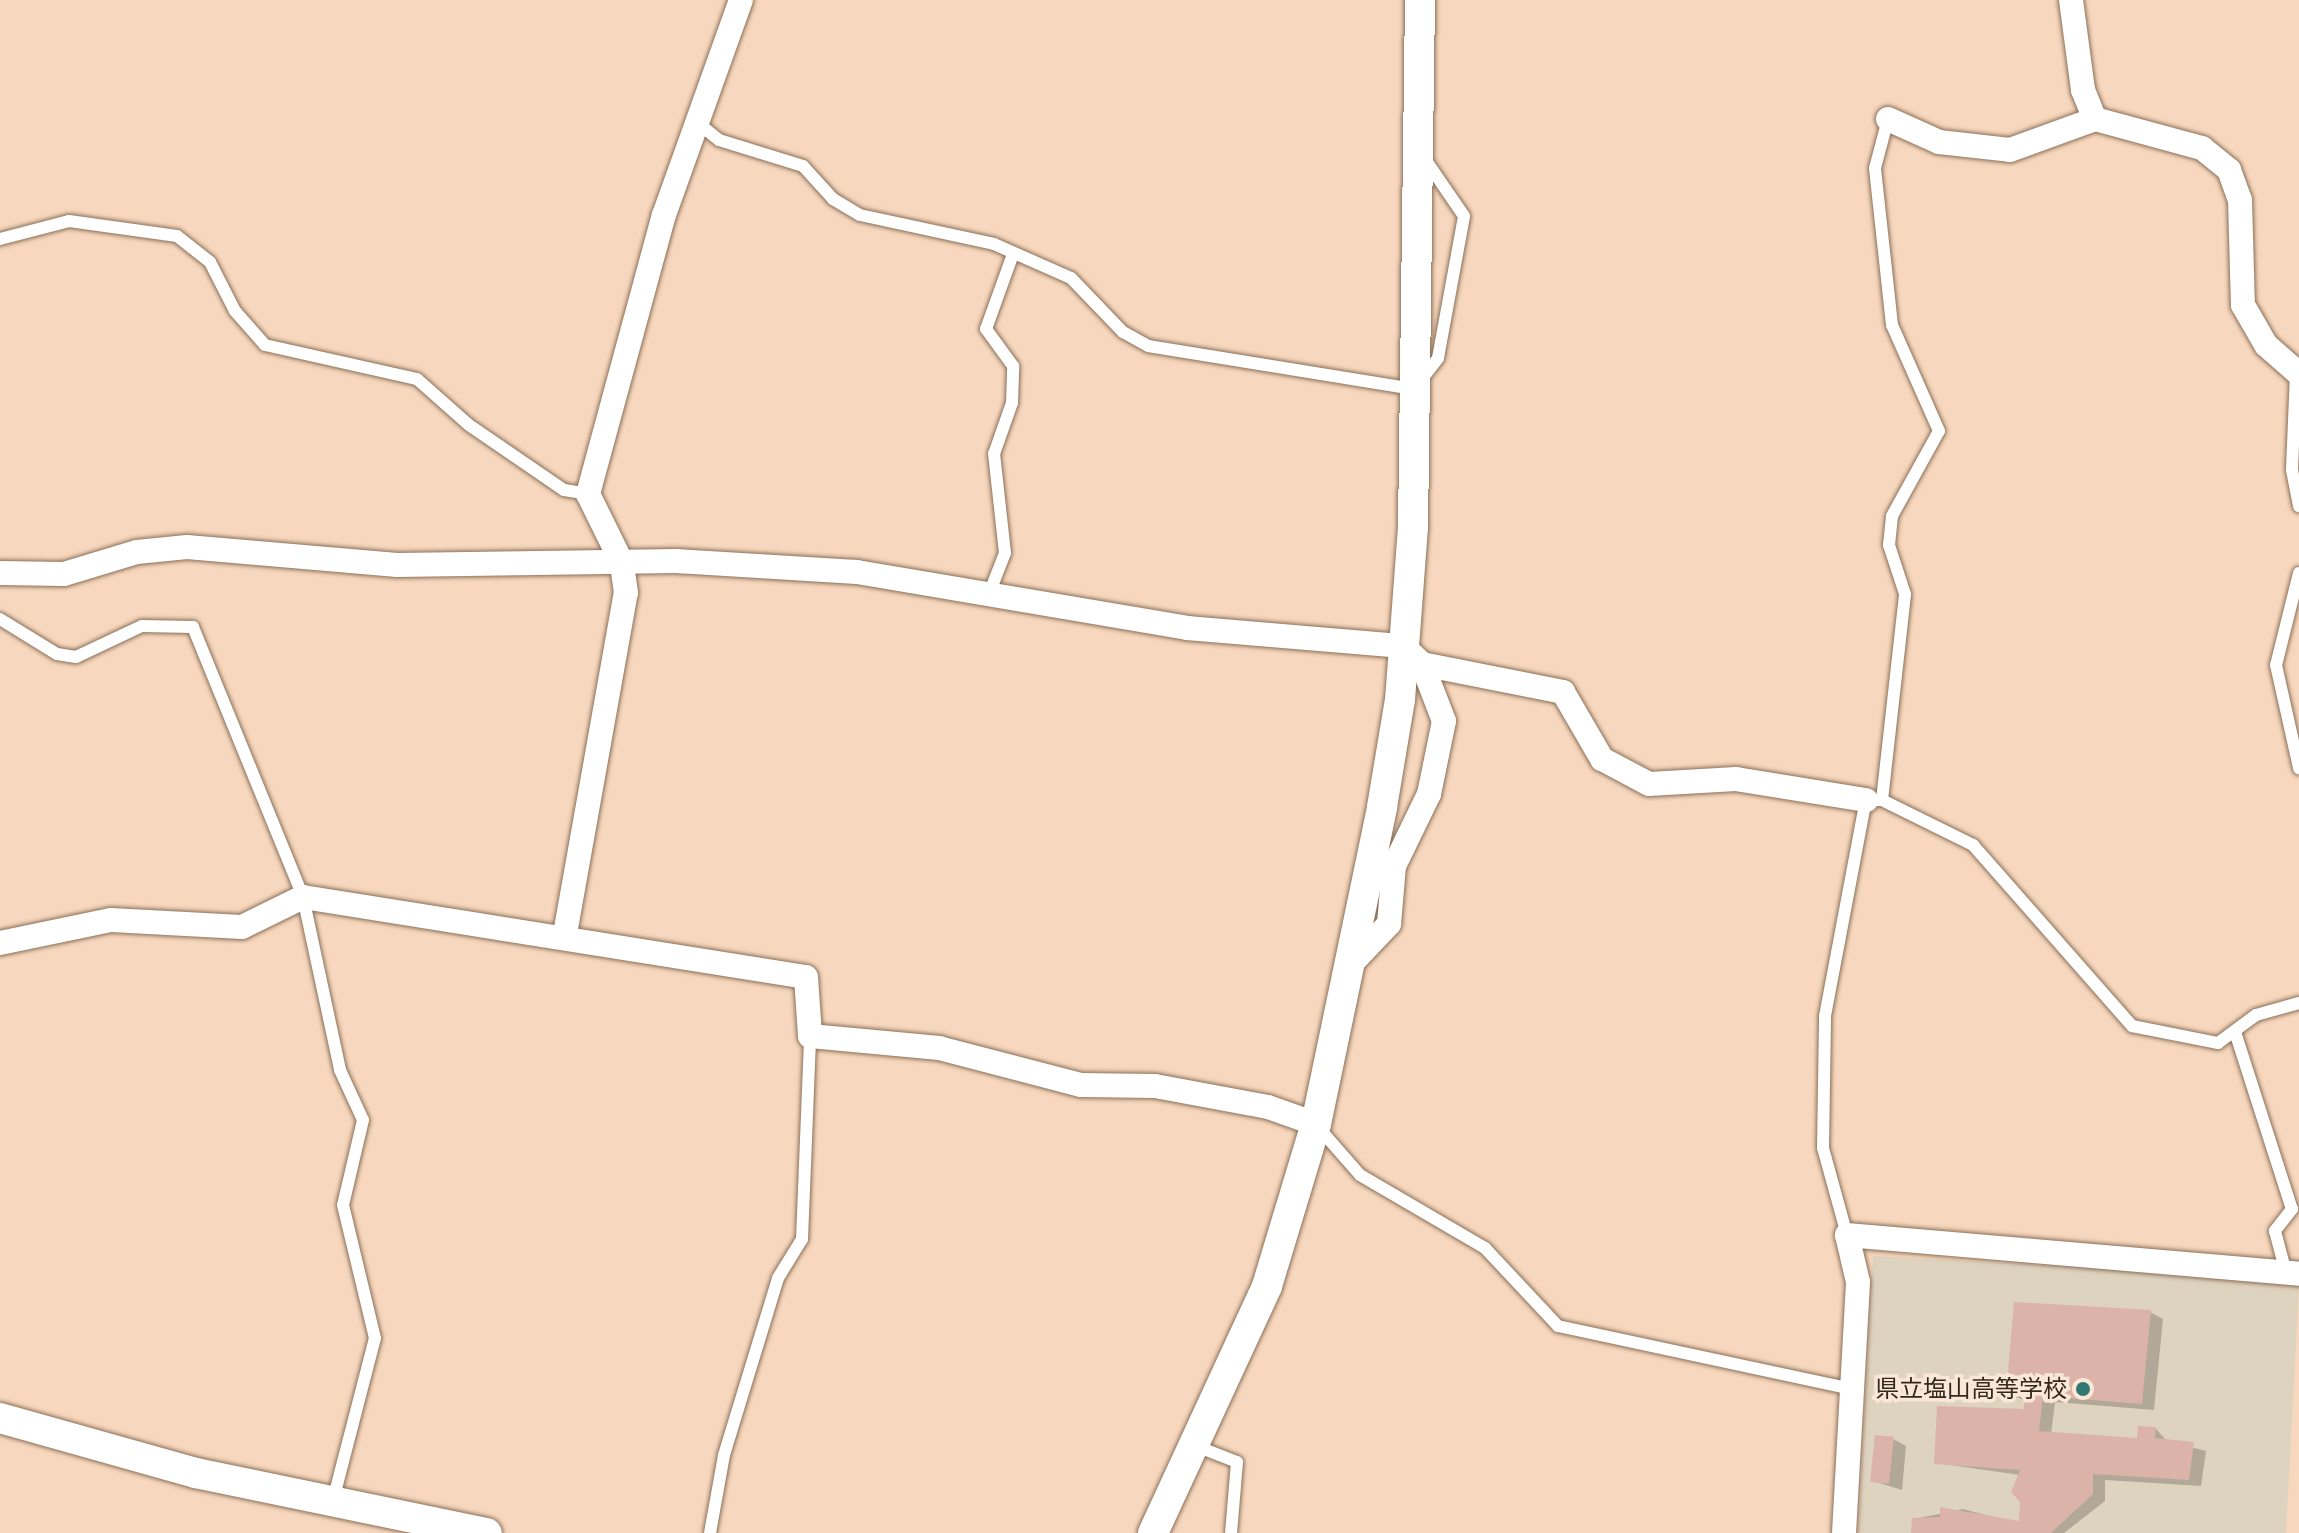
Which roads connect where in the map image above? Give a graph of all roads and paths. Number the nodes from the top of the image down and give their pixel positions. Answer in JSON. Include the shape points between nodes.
{"nodes":[{"id":1,"x":741,"y":0,"type":"edge"},
{"id":2,"x":1420,"y":0,"type":"edge"},
{"id":3,"x":2071,"y":0,"type":"edge"},
{"id":4,"x":1888,"y":119,"type":"joint"},
{"id":5,"x":2095,"y":119,"type":"junction"},
{"id":6,"x":698,"y":123,"type":"junction"},
{"id":7,"x":1418,"y":148,"type":"junction"},
{"id":8,"x":0,"y":239,"type":"edge"},
{"id":9,"x":1013,"y":254,"type":"junction"},
{"id":10,"x":2298,"y":373,"type":"edge"},
{"id":11,"x":1414,"y":389,"type":"junction"},
{"id":12,"x":588,"y":494,"type":"junction"},
{"id":13,"x":2299,"y":506,"type":"edge"},
{"id":14,"x":622,"y":563,"type":"junction"},
{"id":15,"x":0,"y":573,"type":"edge"},
{"id":16,"x":2299,"y":573,"type":"edge"},
{"id":17,"x":989,"y":594,"type":"junction"},
{"id":18,"x":0,"y":619,"type":"edge"},
{"id":19,"x":1412,"y":655,"type":"junction"},
{"id":20,"x":2299,"y":768,"type":"edge"},
{"id":21,"x":1874,"y":800,"type":"junction"},
{"id":22,"x":303,"y":897,"type":"junction"},
{"id":23,"x":565,"y":934,"type":"junction"},
{"id":24,"x":0,"y":943,"type":"edge"},
{"id":25,"x":1348,"y":967,"type":"junction"},
{"id":26,"x":2299,"y":1003,"type":"edge"},
{"id":27,"x":2236,"y":1035,"type":"junction"},
{"id":28,"x":810,"y":1036,"type":"junction"},
{"id":29,"x":1316,"y":1124,"type":"junction"},
{"id":30,"x":1847,"y":1235,"type":"junction"},
{"id":31,"x":2292,"y":1273,"type":"edge"},
{"id":32,"x":1852,"y":1389,"type":"junction"},
{"id":33,"x":0,"y":1418,"type":"edge"},
{"id":34,"x":1196,"y":1446,"type":"junction"},
{"id":35,"x":334,"y":1497,"type":"junction"},
{"id":36,"x":487,"y":1533,"type":"edge"},
{"id":37,"x":710,"y":1533,"type":"edge"},
{"id":38,"x":1153,"y":1533,"type":"edge"},
{"id":39,"x":1231,"y":1533,"type":"edge"},
{"id":40,"x":1844,"y":1533,"type":"edge"}],
"edges":[{"from":1,"to":6,"type":"street"},
{"from":2,"to":7,"type":"street"},
{"from":3,"to":5,"type":"street","via":[[2083,90]]},
{"from":4,"to":5,"type":"street","via":[[1939,142],[2010,150]]},
{"from":4,"to":21,"type":"lane","via":[[1875,168],[1892,325],[1939,431],[1892,516],[1889,545],[1905,594]]},
{"from":5,"to":10,"type":"street","via":[[2202,148],[2229,170],[2240,200],[2243,305],[2266,345]]},
{"from":6,"to":9,"type":"lane","via":[[719,140],[803,166],[833,199],[860,215]]},
{"from":6,"to":12,"type":"street","via":[[664,215]]},
{"from":7,"to":11,"type":"street"},
{"from":7,"to":11,"type":"lane","via":[[1464,216],[1438,358]]},
{"from":8,"to":12,"type":"lane","via":[[69,221],[177,236],[210,262],[235,311],[265,345],[417,379],[469,425],[564,490]]},
{"from":9,"to":11,"type":"lane","via":[[1071,278],[1123,332],[1148,346]]},
{"from":9,"to":17,"type":"lane","via":[[986,329],[1013,366],[1012,403],[994,454],[1005,553]]},
{"from":10,"to":13,"type":"lane","via":[[2292,470]]},
{"from":11,"to":19,"type":"street"},
{"from":12,"to":14,"type":"street"},
{"from":14,"to":15,"type":"street","via":[[397,565],[187,547],[137,552],[64,574]]},
{"from":14,"to":17,"type":"street","via":[[857,572]]},
{"from":14,"to":23,"type":"street","via":[[626,593]]},
{"from":16,"to":20,"type":"lane","via":[[2276,665]]},
{"from":17,"to":19,"type":"street","via":[[1187,628]]},
{"from":18,"to":22,"type":"lane","via":[[57,654],[76,657],[142,626],[193,627]]},
{"from":19,"to":21,"type":"street","via":[[1563,692],[1602,759],[1649,784],[1736,779]]},
{"from":19,"to":25,"type":"street"},
{"from":19,"to":25,"type":"street","via":[[1444,721],[1429,794],[1394,866],[1389,924]]},
{"from":21,"to":27,"type":"lane","via":[[1973,845],[2132,1026],[2191,1042]]},
{"from":21,"to":30,"type":"lane","via":[[1825,1016],[1823,1148]]},
{"from":22,"to":23,"type":"street"},
{"from":22,"to":24,"type":"street","via":[[242,927],[111,920]]},
{"from":22,"to":35,"type":"lane","via":[[340,1070],[363,1120],[343,1205],[375,1338]]},
{"from":23,"to":28,"type":"street","via":[[806,977]]},
{"from":25,"to":29,"type":"street"},
{"from":26,"to":27,"type":"lane","via":[[2256,1015]]},
{"from":27,"to":31,"type":"lane","via":[[2292,1209],[2275,1231]]},
{"from":28,"to":29,"type":"street","via":[[939,1048],[1081,1085],[1155,1086],[1268,1107]]},
{"from":28,"to":37,"type":"lane","via":[[802,1239],[778,1278],[724,1455]]},
{"from":29,"to":32,"type":"lane","via":[[1360,1175],[1485,1248],[1558,1326]]},
{"from":29,"to":34,"type":"street","via":[[1267,1286]]},
{"from":30,"to":31,"type":"street"},
{"from":30,"to":32,"type":"street","via":[[1858,1282]]},
{"from":32,"to":40,"type":"street"},
{"from":33,"to":35,"type":"street","via":[[196,1473]]},
{"from":34,"to":38,"type":"street"},
{"from":34,"to":39,"type":"lane","via":[[1237,1462]]},
{"from":35,"to":36,"type":"street"}]}
